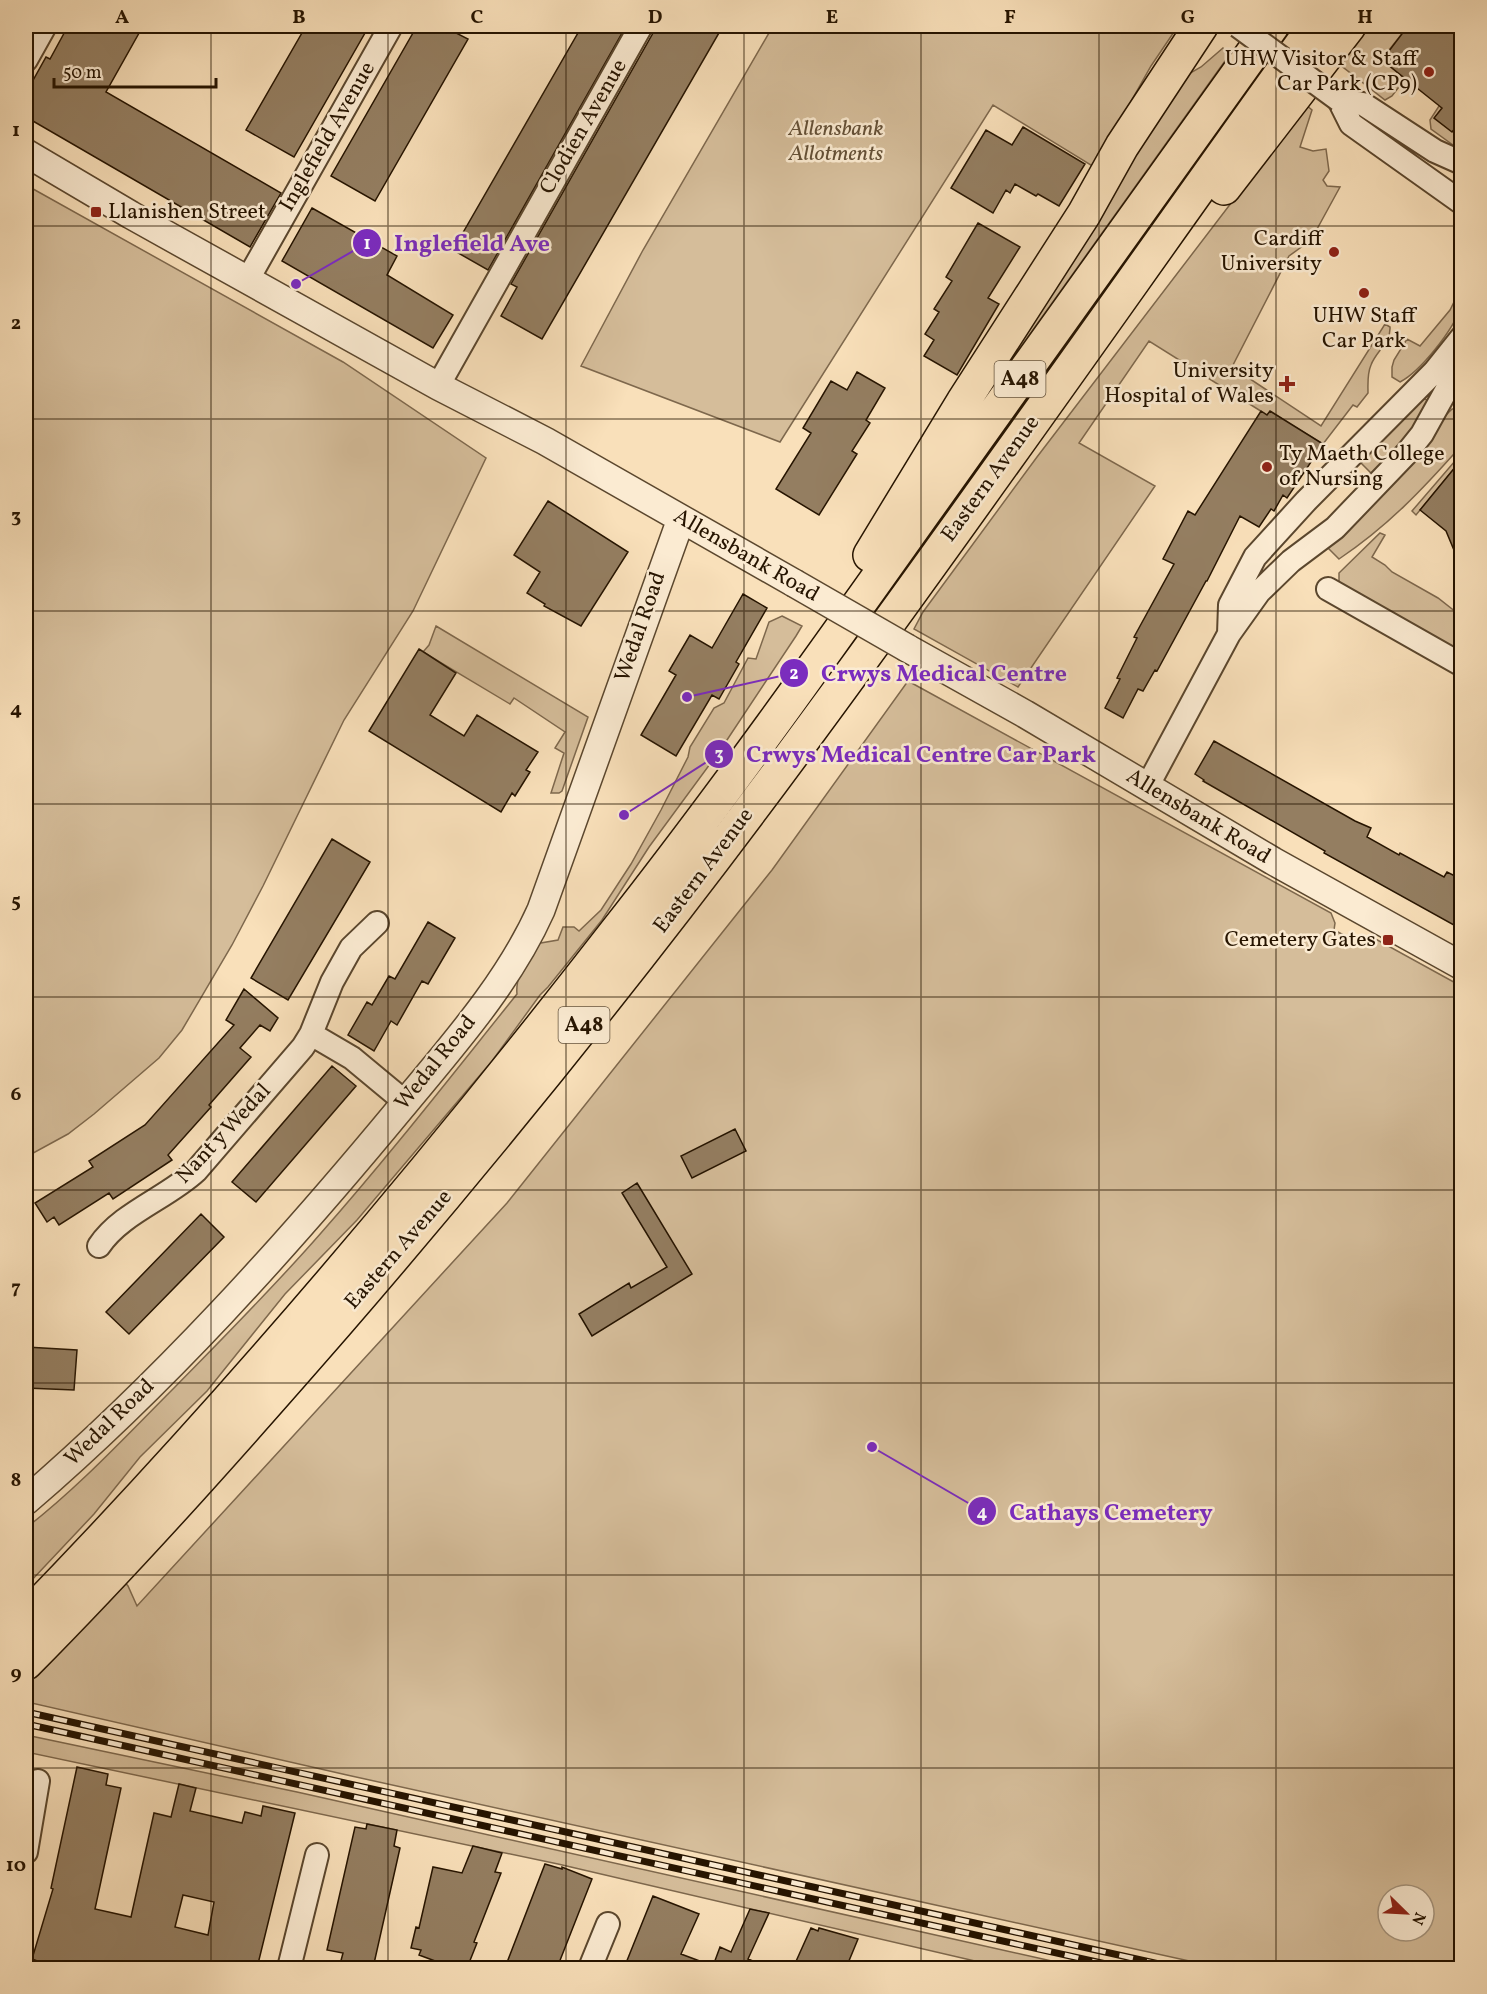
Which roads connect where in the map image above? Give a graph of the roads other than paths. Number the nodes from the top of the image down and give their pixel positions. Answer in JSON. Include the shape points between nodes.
{"nodes":[{"id":1,"x":45,"y":26,"type":"edge"},
{"id":2,"x":391,"y":26,"type":"edge"},
{"id":3,"x":641,"y":26,"type":"edge"},
{"id":4,"x":1201,"y":26,"type":"edge"},
{"id":5,"x":1238,"y":26,"type":"edge"},
{"id":6,"x":1272,"y":26,"type":"edge"},
{"id":7,"x":1315,"y":26,"type":"edge"},
{"id":8,"x":1349,"y":26,"type":"edge"},
{"id":9,"x":26,"y":60,"type":"edge"},
{"id":10,"x":1338,"y":100,"type":"junction"},
{"id":11,"x":26,"y":153,"type":"edge"},
{"id":12,"x":1461,"y":163,"type":"edge"},
{"id":13,"x":1461,"y":203,"type":"edge"},
{"id":14,"x":248,"y":279,"type":"junction"},
{"id":15,"x":1461,"y":337,"type":"edge"},
{"id":16,"x":1089,"y":343,"type":"junction"},
{"id":17,"x":1461,"y":362,"type":"edge"},
{"id":18,"x":438,"y":386,"type":"junction"},
{"id":19,"x":681,"y":519,"type":"junction"},
{"id":20,"x":1328,"y":589,"type":"dead end"},
{"id":21,"x":1229,"y":634,"type":"junction"},
{"id":22,"x":1461,"y":665,"type":"edge"},
{"id":23,"x":767,"y":733,"type":"junction"},
{"id":24,"x":1147,"y":787,"type":"junction"},
{"id":25,"x":377,"y":923,"type":"dead end"},
{"id":26,"x":1461,"y":966,"type":"edge"},
{"id":27,"x":311,"y":1034,"type":"junction"},
{"id":28,"x":405,"y":1102,"type":"junction"},
{"id":29,"x":99,"y":1246,"type":"dead end"},
{"id":30,"x":26,"y":1501,"type":"edge"},
{"id":31,"x":26,"y":1618,"type":"edge"},
{"id":32,"x":26,"y":1663,"type":"edge"},
{"id":33,"x":38,"y":1780,"type":"dead end"},
{"id":34,"x":26,"y":1852,"type":"edge"},
{"id":35,"x":317,"y":1855,"type":"dead end"},
{"id":36,"x":608,"y":1924,"type":"dead end"},
{"id":37,"x":290,"y":1968,"type":"edge"},
{"id":38,"x":590,"y":1968,"type":"edge"}],
"edges":[{"from":1,"to":9,"type":"street"},
{"from":2,"to":14,"type":"street","name":"Inglefield Avenue"},
{"from":3,"to":18,"type":"street","name":"Clodien Avenue"},
{"from":4,"to":23,"type":"highway","via":[[804,656]]},
{"from":5,"to":10,"type":"street","bridge":true},
{"from":6,"to":23,"type":"highway","name":"Eastern Avenue","number":"A48"},
{"from":7,"to":16,"type":"highway","name":"Eastern Avenue","number":"A48"},
{"from":8,"to":16,"type":"highway","via":[[1141,295]]},
{"from":10,"to":12,"type":"street","via":[[1363,104],[1435,151]]},
{"from":10,"to":13,"type":"street","via":[[1352,124]]},
{"from":11,"to":14,"type":"street","name":"Allensbank Road"},
{"from":14,"to":18,"type":"street","name":"Allensbank Road"},
{"from":15,"to":21,"type":"street","via":[[1434,372],[1256,556],[1230,605]]},
{"from":16,"to":32,"type":"highway","name":"Eastern Avenue","number":"A48","via":[[808,734],[640,955],[491,1141],[256,1415]]},
{"from":17,"to":21,"type":"street","via":[[1422,434],[1406,454],[1335,528],[1291,561],[1259,592]]},
{"from":18,"to":19,"type":"street","name":"Allensbank Road","via":[[545,441]]},
{"from":19,"to":24,"type":"street","name":"Allensbank Road","bridge":true},
{"from":19,"to":28,"type":"street","name":"Wedal Road","via":[[534,926],[484,1003]]},
{"from":20,"to":22,"type":"street"},
{"from":21,"to":24,"type":"street"},
{"from":23,"to":31,"type":"highway","name":"Eastern Avenue","number":"A48","via":[[615,934],[421,1176],[237,1389]]},
{"from":24,"to":26,"type":"street","name":"Allensbank Road"},
{"from":25,"to":27,"type":"street","name":"Nant y Wedal","via":[[351,948]]},
{"from":27,"to":28,"type":"street","via":[[352,1058]]},
{"from":27,"to":29,"type":"street","name":"Nant y Wedal","via":[[196,1171],[109,1232]]},
{"from":28,"to":30,"type":"street","name":"Wedal Road","via":[[229,1306]]},
{"from":33,"to":34,"type":"street"},
{"from":35,"to":37,"type":"street"},
{"from":36,"to":38,"type":"street"}]}
